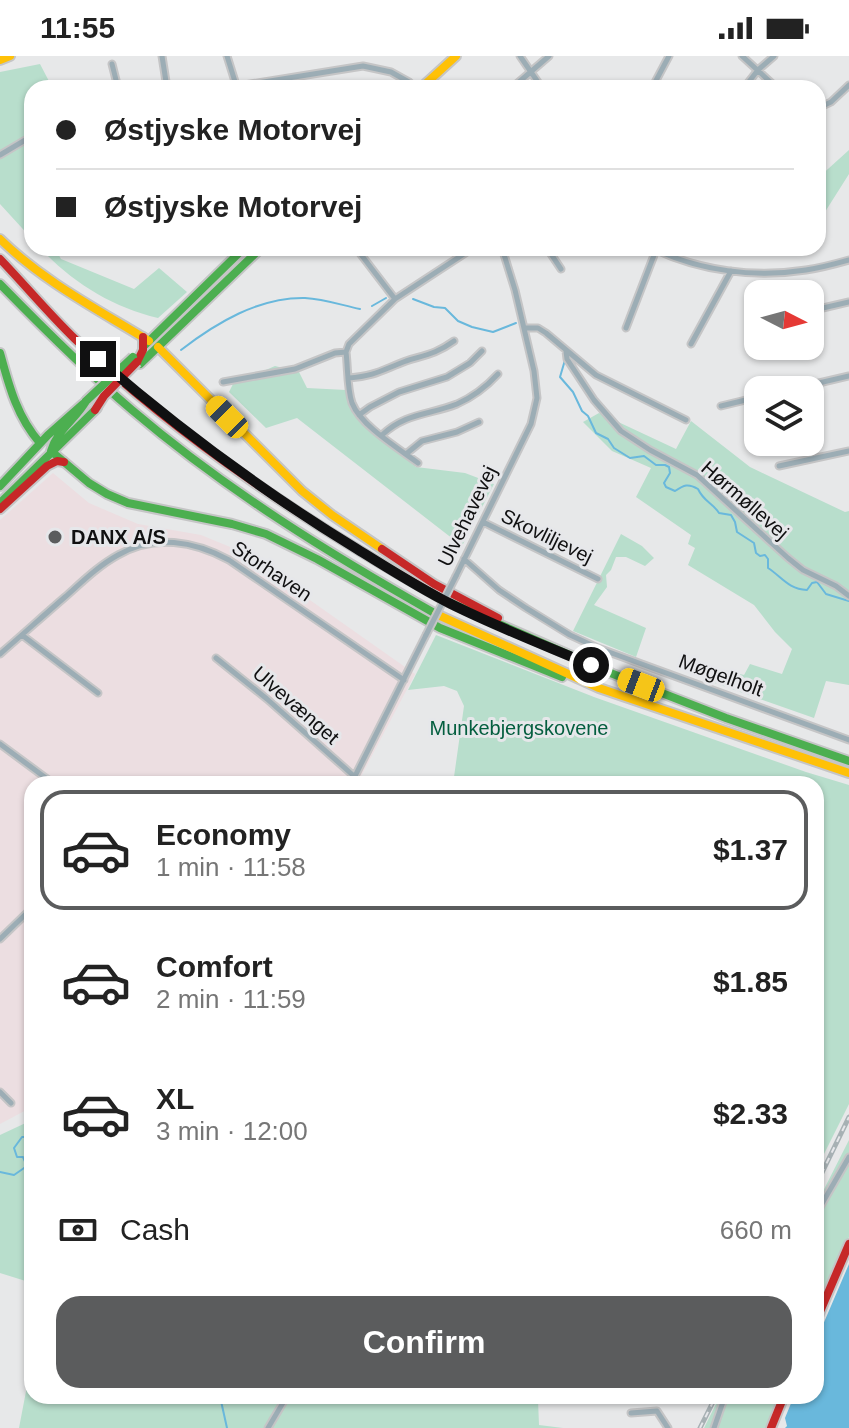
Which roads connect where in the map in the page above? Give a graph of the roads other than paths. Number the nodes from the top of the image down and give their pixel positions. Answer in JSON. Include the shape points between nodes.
{"nodes":[{"id":1,"x":10,"y":56,"type":"edge"},
{"id":2,"x":162,"y":56,"type":"edge"},
{"id":3,"x":227,"y":56,"type":"edge"},
{"id":4,"x":450,"y":56,"type":"edge"},
{"id":5,"x":456,"y":56,"type":"edge"},
{"id":6,"x":520,"y":56,"type":"edge"},
{"id":7,"x":549,"y":56,"type":"edge"},
{"id":8,"x":669,"y":56,"type":"edge"},
{"id":9,"x":742,"y":56,"type":"edge"},
{"id":10,"x":774,"y":56,"type":"edge"},
{"id":11,"x":0,"y":60,"type":"edge"},
{"id":12,"x":112,"y":64,"type":"dead end"},
{"id":13,"x":758,"y":70,"type":"junction"},
{"id":14,"x":531,"y":71,"type":"junction"},
{"id":15,"x":116,"y":80,"type":"edge"},
{"id":16,"x":166,"y":80,"type":"edge"},
{"id":17,"x":235,"y":80,"type":"edge"},
{"id":18,"x":276,"y":80,"type":"edge"},
{"id":19,"x":405,"y":80,"type":"edge"},
{"id":20,"x":424,"y":80,"type":"edge"},
{"id":21,"x":430,"y":80,"type":"edge"},
{"id":22,"x":521,"y":80,"type":"edge"},
{"id":23,"x":537,"y":80,"type":"edge"},
{"id":24,"x":656,"y":80,"type":"edge"},
{"id":25,"x":750,"y":80,"type":"edge"},
{"id":26,"x":769,"y":80,"type":"edge"},
{"id":27,"x":849,"y":85,"type":"edge"},
{"id":28,"x":826,"y":104,"type":"edge"},
{"id":29,"x":24,"y":141,"type":"edge"},
{"id":30,"x":0,"y":155,"type":"edge"},
{"id":31,"x":0,"y":239,"type":"edge"},
{"id":32,"x":236,"y":256,"type":"edge"},
{"id":33,"x":253,"y":256,"type":"edge"},
{"id":34,"x":362,"y":256,"type":"edge"},
{"id":35,"x":461,"y":256,"type":"edge"},
{"id":36,"x":504,"y":256,"type":"edge"},
{"id":37,"x":552,"y":256,"type":"edge"},
{"id":38,"x":652,"y":256,"type":"edge"},
{"id":39,"x":675,"y":256,"type":"edge"},
{"id":40,"x":0,"y":259,"type":"edge"},
{"id":41,"x":849,"y":260,"type":"edge"},
{"id":42,"x":561,"y":269,"type":"dead end"},
{"id":43,"x":731,"y":271,"type":"junction"},
{"id":44,"x":0,"y":284,"type":"edge"},
{"id":45,"x":395,"y":299,"type":"junction"},
{"id":46,"x":849,"y":302,"type":"edge"},
{"id":47,"x":824,"y":308,"type":"edge"},
{"id":48,"x":525,"y":328,"type":"junction"},
{"id":49,"x":626,"y":328,"type":"dead end"},
{"id":50,"x":146,"y":341,"type":"junction"},
{"id":51,"x":454,"y":341,"type":"dead end"},
{"id":52,"x":691,"y":344,"type":"dead end"},
{"id":53,"x":158,"y":347,"type":"junction"},
{"id":54,"x":482,"y":351,"type":"dead end"},
{"id":55,"x":566,"y":351,"type":"junction"},
{"id":56,"x":346,"y":352,"type":"junction"},
{"id":57,"x":0,"y":353,"type":"edge"},
{"id":58,"x":137,"y":361,"type":"junction"},
{"id":59,"x":498,"y":374,"type":"dead end"},
{"id":60,"x":849,"y":376,"type":"edge"},
{"id":61,"x":349,"y":378,"type":"junction"},
{"id":62,"x":223,"y":382,"type":"dead end"},
{"id":63,"x":824,"y":382,"type":"edge"},
{"id":64,"x":744,"y":400,"type":"edge"},
{"id":65,"x":86,"y":401,"type":"junction"},
{"id":66,"x":721,"y":406,"type":"dead end"},
{"id":67,"x":359,"y":415,"type":"junction"},
{"id":68,"x":686,"y":420,"type":"dead end"},
{"id":69,"x":479,"y":422,"type":"dead end"},
{"id":70,"x":382,"y":435,"type":"junction"},
{"id":71,"x":40,"y":443,"type":"junction"},
{"id":72,"x":51,"y":451,"type":"junction"},
{"id":73,"x":849,"y":451,"type":"edge"},
{"id":74,"x":406,"y":454,"type":"junction"},
{"id":75,"x":64,"y":462,"type":"junction"},
{"id":76,"x":418,"y":463,"type":"dead end"},
{"id":77,"x":779,"y":466,"type":"dead end"},
{"id":78,"x":0,"y":486,"type":"edge"},
{"id":79,"x":0,"y":503,"type":"edge"},
{"id":80,"x":0,"y":509,"type":"edge"},
{"id":81,"x":483,"y":522,"type":"junction"},
{"id":82,"x":464,"y":559,"type":"junction"},
{"id":83,"x":598,"y":579,"type":"dead end"},
{"id":84,"x":849,"y":596,"type":"edge"},
{"id":85,"x":22,"y":635,"type":"junction"},
{"id":86,"x":546,"y":646,"type":"junction"},
{"id":87,"x":0,"y":654,"type":"edge"},
{"id":88,"x":216,"y":658,"type":"dead end"},
{"id":89,"x":404,"y":680,"type":"junction"},
{"id":90,"x":599,"y":688,"type":"junction"},
{"id":91,"x":98,"y":693,"type":"dead end"},
{"id":92,"x":849,"y":740,"type":"edge"},
{"id":93,"x":0,"y":744,"type":"edge"},
{"id":94,"x":849,"y":761,"type":"edge"},
{"id":95,"x":849,"y":773,"type":"edge"},
{"id":96,"x":43,"y":776,"type":"edge"},
{"id":97,"x":354,"y":776,"type":"edge"},
{"id":98,"x":356,"y":776,"type":"edge"},
{"id":99,"x":24,"y":916,"type":"edge"},
{"id":100,"x":0,"y":939,"type":"edge"},
{"id":101,"x":0,"y":1092,"type":"edge"},
{"id":102,"x":11,"y":1103,"type":"dead end"},
{"id":103,"x":849,"y":1157,"type":"edge"},
{"id":104,"x":824,"y":1200,"type":"edge"},
{"id":105,"x":849,"y":1244,"type":"edge"},
{"id":106,"x":824,"y":1302,"type":"edge"},
{"id":107,"x":282,"y":1404,"type":"edge"},
{"id":108,"x":722,"y":1404,"type":"edge"},
{"id":109,"x":781,"y":1404,"type":"edge"},
{"id":110,"x":631,"y":1413,"type":"dead end"},
{"id":111,"x":268,"y":1428,"type":"edge"},
{"id":112,"x":668,"y":1428,"type":"edge"},
{"id":113,"x":714,"y":1428,"type":"edge"},
{"id":114,"x":771,"y":1428,"type":"edge"}],
"edges":[{"from":1,"to":11,"type":"main road"},
{"from":2,"to":16,"type":"street"},
{"from":3,"to":17,"type":"street"},
{"from":4,"to":20,"type":"main road"},
{"from":5,"to":21,"type":"main road"},
{"from":6,"to":14,"type":"street"},
{"from":7,"to":14,"type":"street"},
{"from":8,"to":24,"type":"street"},
{"from":9,"to":13,"type":"street"},
{"from":10,"to":13,"type":"street"},
{"from":12,"to":15,"type":"street"},
{"from":13,"to":25,"type":"street"},
{"from":13,"to":26,"type":"street"},
{"from":14,"to":22,"type":"street"},
{"from":14,"to":23,"type":"street"},
{"from":18,"to":19,"type":"street","via":[[366,66]]},
{"from":27,"to":28,"type":"street"},
{"from":29,"to":30,"type":"street"},
{"from":31,"to":50,"type":"main road","via":[[54,285]]},
{"from":32,"to":50,"type":"main road"},
{"from":33,"to":53,"type":"main road"},
{"from":34,"to":45,"type":"street"},
{"from":35,"to":45,"type":"street"},
{"from":36,"to":48,"type":"street","name":"Ulvehavevej"},
{"from":37,"to":42,"type":"street"},
{"from":38,"to":49,"type":"street"},
{"from":39,"to":43,"type":"street"},
{"from":40,"to":86,"type":"main road","via":[[74,338],[224,461],[383,566],[451,604]]},
{"from":41,"to":43,"type":"street","via":[[781,273]]},
{"from":43,"to":52,"type":"street"},
{"from":44,"to":90,"type":"main road","via":[[133,411],[291,527],[445,619]]},
{"from":45,"to":56,"type":"street"},
{"from":46,"to":47,"type":"street"},
{"from":48,"to":55,"type":"street","via":[[538,328]]},
{"from":48,"to":81,"type":"street","name":"Ulvehavevej","via":[[537,386],[535,412]]},
{"from":50,"to":53,"type":"main road"},
{"from":50,"to":58,"type":"main road"},
{"from":51,"to":61,"type":"street","via":[[377,374]]},
{"from":53,"to":58,"type":"main road"},
{"from":53,"to":86,"type":"main road","via":[[332,515],[434,584]]},
{"from":54,"to":67,"type":"street","via":[[447,377],[399,392]]},
{"from":55,"to":68,"type":"street","via":[[596,375]]},
{"from":55,"to":84,"type":"street","name":"Hørmøllevej","via":[[594,400],[621,431],[697,475],[803,570]]},
{"from":56,"to":61,"type":"street"},
{"from":56,"to":62,"type":"street","via":[[295,369]]},
{"from":57,"to":71,"type":"main road","via":[[15,403]]},
{"from":58,"to":65,"type":"main road","bridge":true},
{"from":58,"to":72,"type":"main road","bridge":true},
{"from":59,"to":70,"type":"street","via":[[461,402],[398,422]]},
{"from":60,"to":63,"type":"street"},
{"from":61,"to":67,"type":"street"},
{"from":64,"to":66,"type":"street"},
{"from":65,"to":71,"type":"main road"},
{"from":65,"to":72,"type":"main road","via":[[54,439]]},
{"from":67,"to":70,"type":"street"},
{"from":69,"to":74,"type":"street","via":[[422,441]]},
{"from":70,"to":74,"type":"street"},
{"from":71,"to":72,"type":"main road"},
{"from":71,"to":78,"type":"main road"},
{"from":72,"to":75,"type":"main road"},
{"from":72,"to":79,"type":"main road"},
{"from":73,"to":77,"type":"street"},
{"from":74,"to":76,"type":"street"},
{"from":75,"to":80,"type":"main road","via":[[47,466]]},
{"from":75,"to":90,"type":"main road","via":[[89,483],[128,503],[266,534],[440,628]]},
{"from":81,"to":82,"type":"street","name":"Ulvehavevej"},
{"from":81,"to":83,"type":"street","name":"Skovliljevej"},
{"from":82,"to":89,"type":"street","name":"Ulvehavevej","bridge":true},
{"from":82,"to":92,"type":"street","name":"Møgelholt","via":[[499,590],[570,635]]},
{"from":85,"to":87,"type":"street","name":"Storhaven"},
{"from":85,"to":89,"type":"street","name":"Storhaven","via":[[119,554],[151,544],[189,544],[229,560]]},
{"from":85,"to":91,"type":"street"},
{"from":86,"to":94,"type":"main road"},
{"from":88,"to":97,"type":"street","name":"Ulvevænget"},
{"from":89,"to":98,"type":"street","name":"Ulvehavevej"},
{"from":90,"to":95,"type":"main road"},
{"from":93,"to":96,"type":"street"},
{"from":99,"to":100,"type":"street"},
{"from":101,"to":102,"type":"street"},
{"from":103,"to":104,"type":"street"},
{"from":105,"to":106,"type":"main road"},
{"from":107,"to":111,"type":"street"},
{"from":108,"to":113,"type":"street"},
{"from":109,"to":114,"type":"main road"},
{"from":110,"to":112,"type":"street","via":[[657,1411]]}]}
